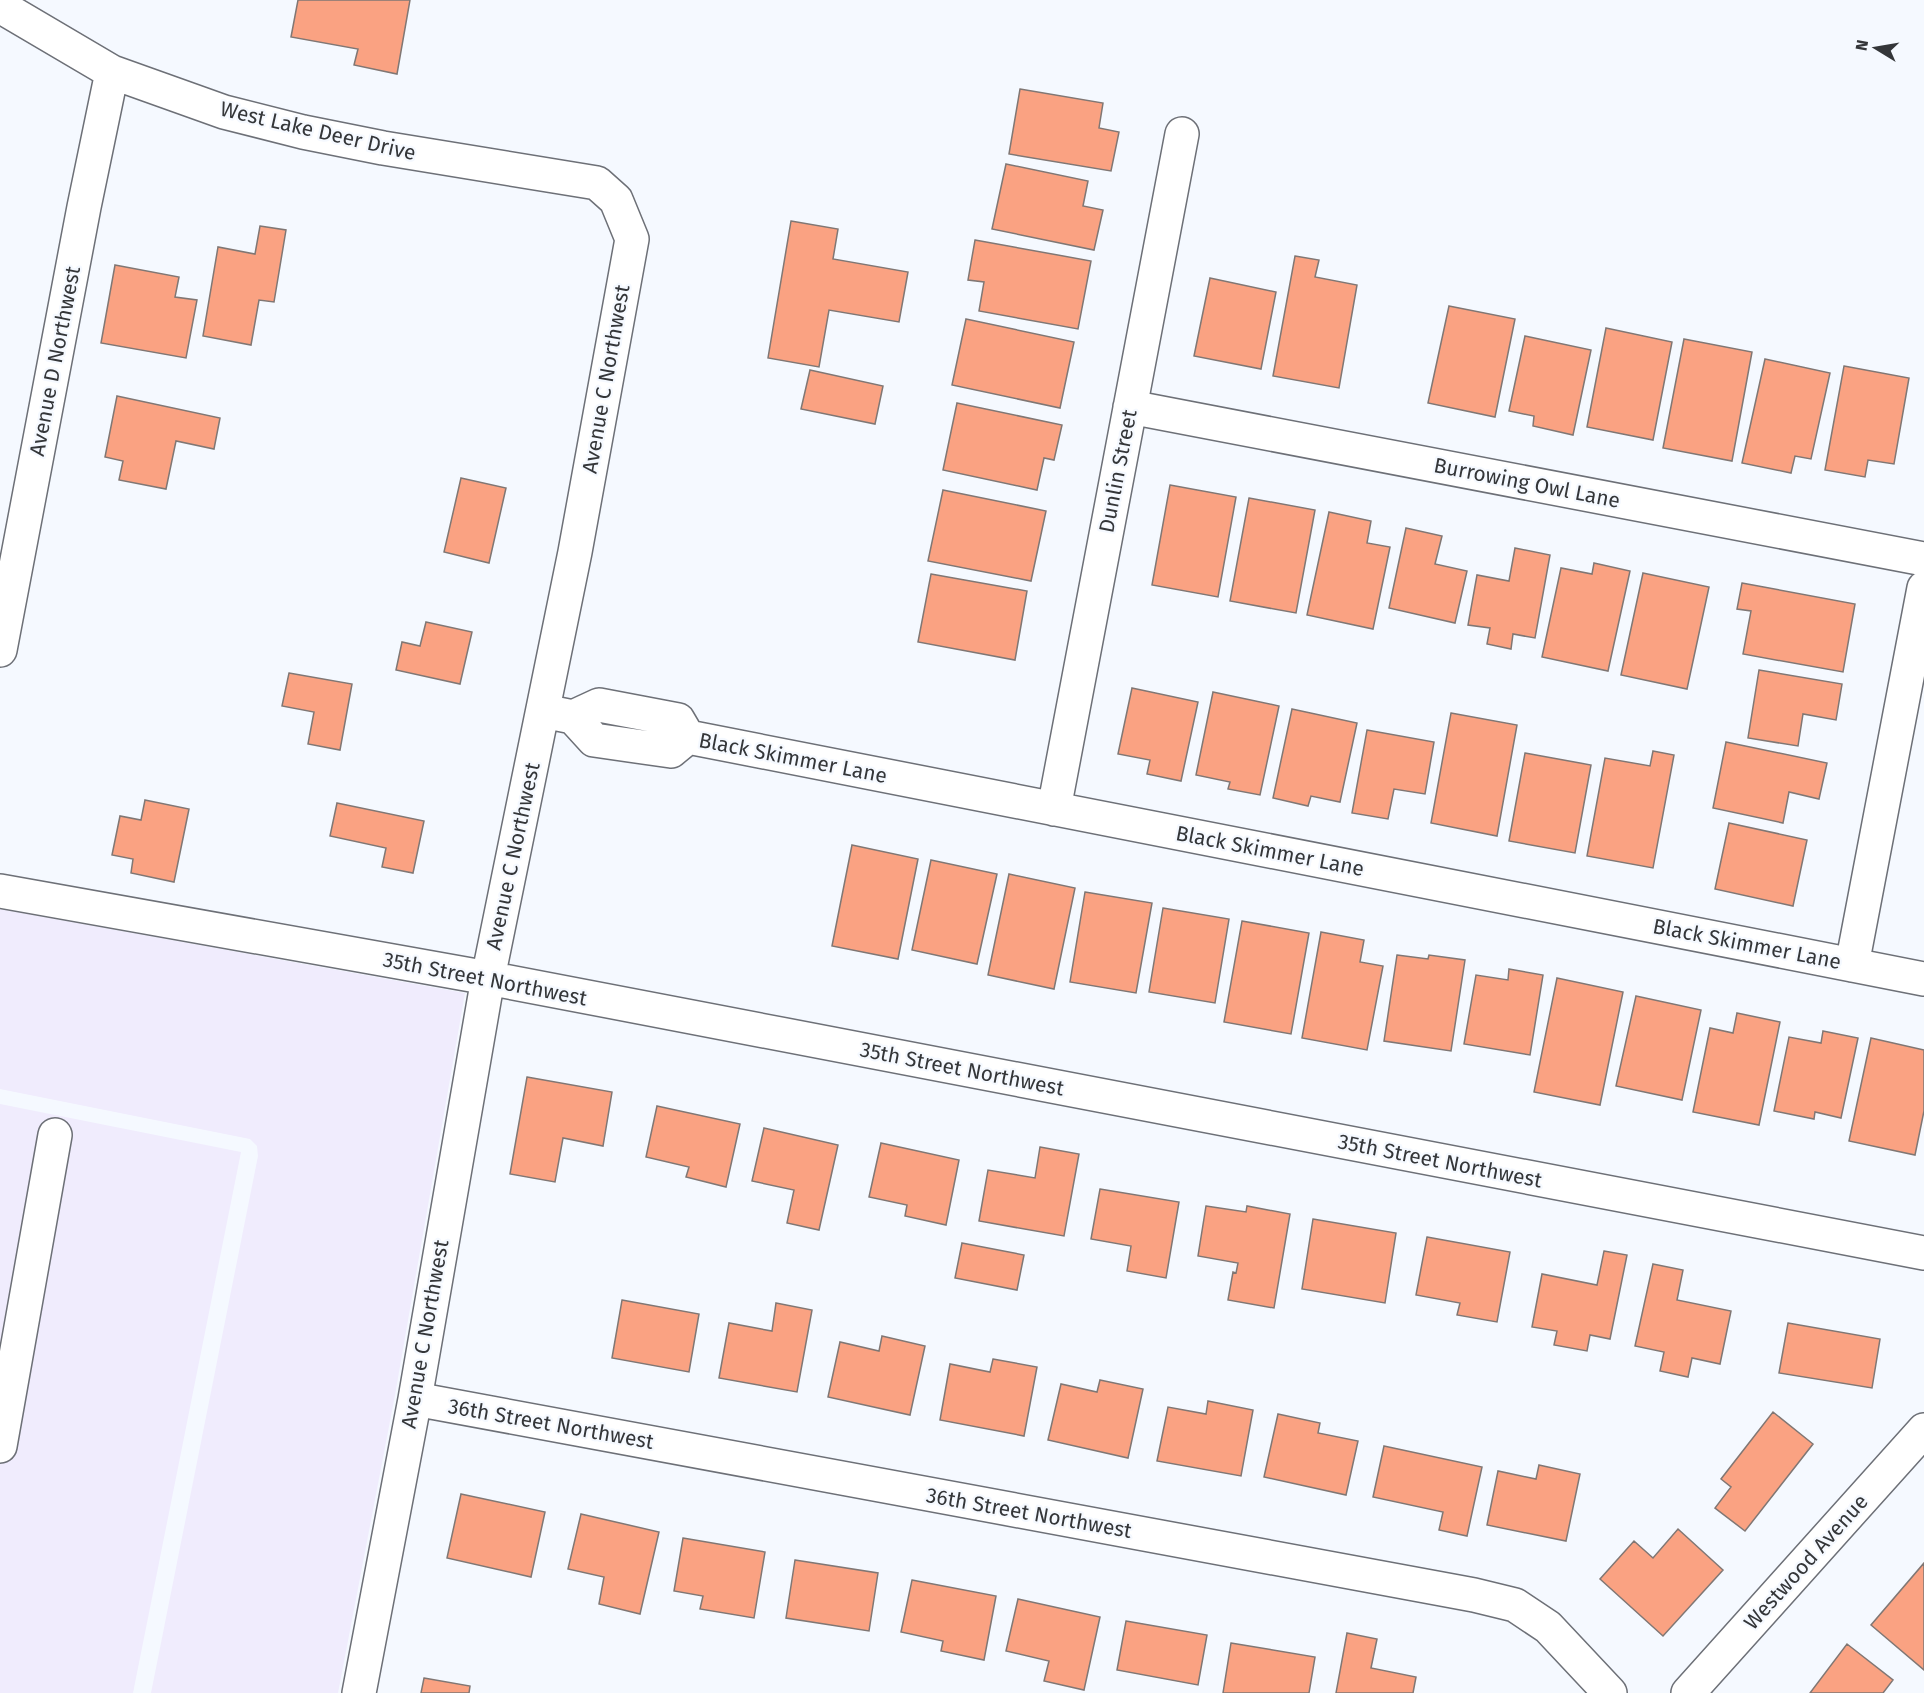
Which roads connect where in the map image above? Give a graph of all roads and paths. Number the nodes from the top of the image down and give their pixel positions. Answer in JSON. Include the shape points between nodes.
{"nodes":[{"id":1,"x":0,"y":6,"type":"edge"},
{"id":2,"x":112,"y":72,"type":"junction"},
{"id":3,"x":1182,"y":134,"type":"dead end"},
{"id":4,"x":616,"y":200,"type":"joint"},
{"id":5,"x":1130,"y":407,"type":"junction"},
{"id":6,"x":1924,"y":559,"type":"edge"},
{"id":7,"x":1924,"y":588,"type":"edge"},
{"id":8,"x":0,"y":650,"type":"edge"},
{"id":9,"x":558,"y":714,"type":"junction"},
{"id":10,"x":1054,"y":809,"type":"junction"},
{"id":11,"x":0,"y":891,"type":"edge"},
{"id":12,"x":1852,"y":965,"type":"junction"},
{"id":13,"x":488,"y":978,"type":"junction"},
{"id":14,"x":1924,"y":979,"type":"edge"},
{"id":15,"x":55,"y":1135,"type":"dead end"},
{"id":16,"x":1924,"y":1253,"type":"edge"},
{"id":17,"x":415,"y":1399,"type":"junction"},
{"id":18,"x":1924,"y":1430,"type":"edge"},
{"id":19,"x":0,"y":1446,"type":"edge"},
{"id":20,"x":358,"y":1693,"type":"edge"},
{"id":21,"x":1610,"y":1693,"type":"edge"},
{"id":22,"x":1688,"y":1693,"type":"edge"}],
"edges":[{"from":1,"to":2,"type":"street","name":"West Lake Deer Drive"},
{"from":2,"to":4,"type":"street","name":"West Lake Deer Drive","via":[[224,112],[303,132],[597,183]]},
{"from":2,"to":8,"type":"street","name":"Avenue D Northwest"},
{"from":3,"to":5,"type":"street","name":"Dunlin Street"},
{"from":4,"to":9,"type":"street","name":"Avenue C Northwest","via":[[632,239],[575,552]]},
{"from":5,"to":6,"type":"street","name":"Burrowing Owl Lane"},
{"from":5,"to":10,"type":"street","name":"Dunlin Street"},
{"from":7,"to":12,"type":"street","name":"Black Skimmer Lane"},
{"from":9,"to":10,"type":"street","name":"Black Skimmer Lane","via":[[598,705],[678,720],[688,737]]},
{"from":9,"to":13,"type":"street","name":"Avenue C Northwest"},
{"from":10,"to":12,"type":"street","name":"Black Skimmer Lane"},
{"from":11,"to":13,"type":"street","name":"35th Street Northwest"},
{"from":12,"to":14,"type":"street","name":"Black Skimmer Lane"},
{"from":13,"to":16,"type":"street","name":"35th Street Northwest"},
{"from":13,"to":17,"type":"street","name":"Avenue C Northwest"},
{"from":15,"to":19,"type":"street"},
{"from":17,"to":20,"type":"street","name":"Avenue C Northwest"},
{"from":17,"to":21,"type":"street","name":"36th Street Northwest","via":[[1515,1605],[1548,1627]]},
{"from":18,"to":22,"type":"street","name":"Westwood Avenue"}]}
